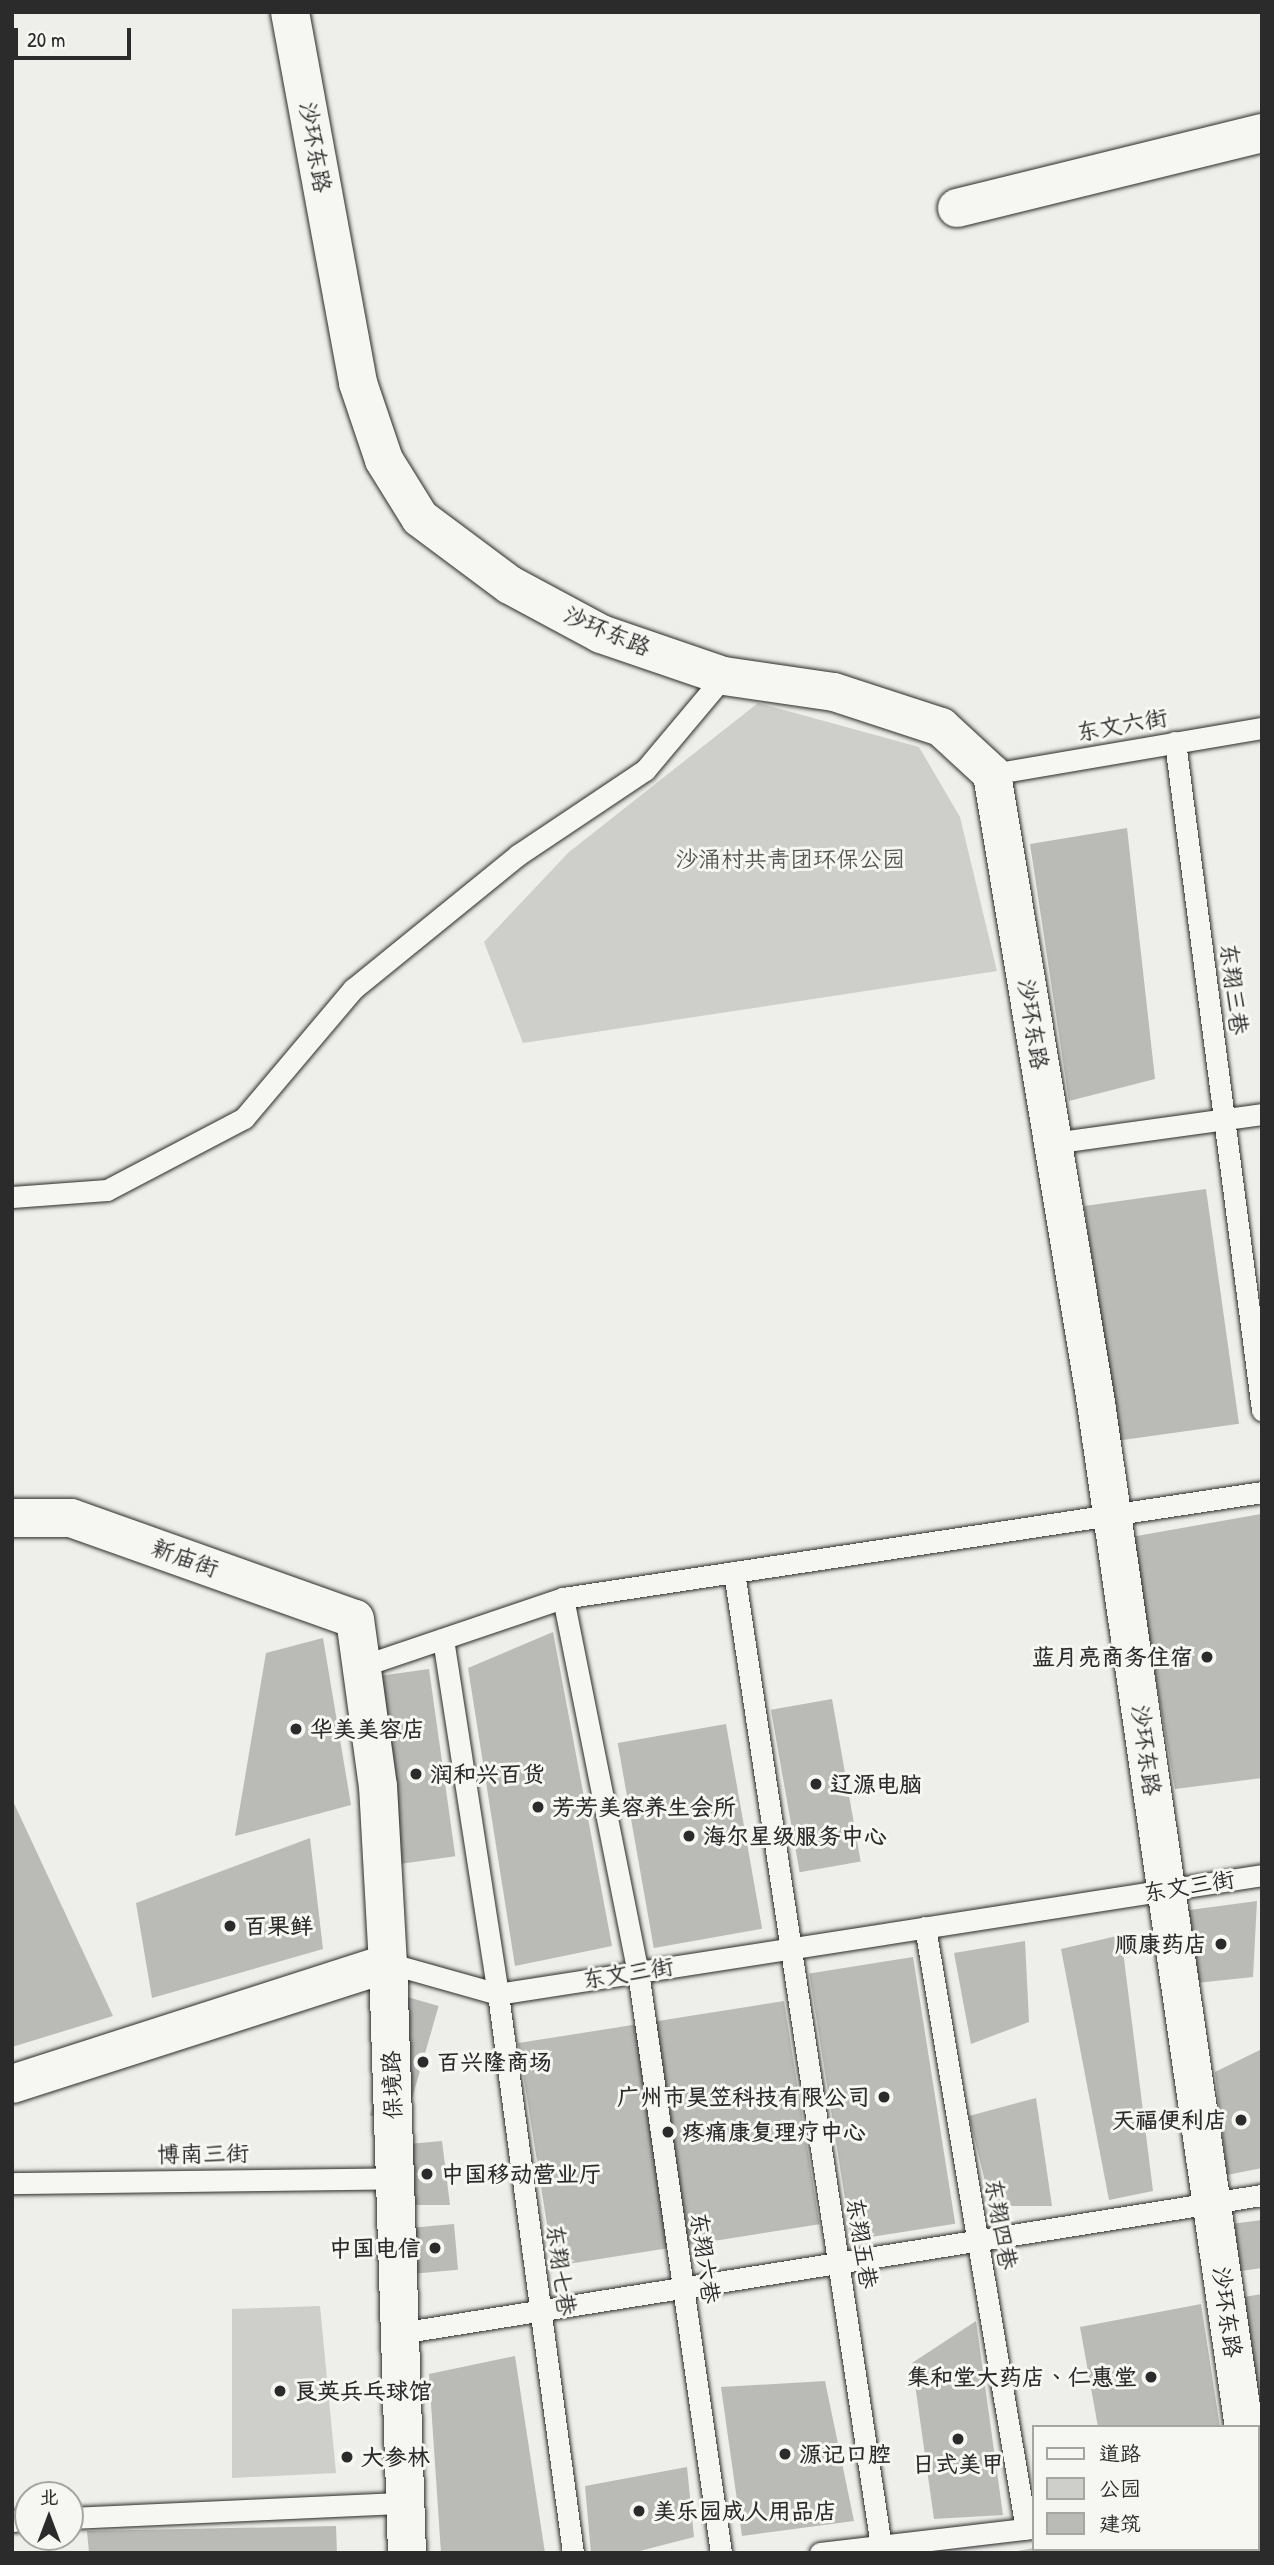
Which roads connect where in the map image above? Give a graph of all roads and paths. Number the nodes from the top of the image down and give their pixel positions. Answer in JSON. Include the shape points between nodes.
{"nodes":[{"id":1,"x":290,"y":12,"type":"edge"},
{"id":2,"x":1262,"y":134,"type":"edge"},
{"id":3,"x":957,"y":208,"type":"dead end"},
{"id":4,"x":724,"y":676,"type":"junction"},
{"id":5,"x":1262,"y":728,"type":"edge"},
{"id":6,"x":1175,"y":742,"type":"junction"},
{"id":7,"x":992,"y":774,"type":"junction"},
{"id":8,"x":1262,"y":1114,"type":"edge"},
{"id":9,"x":1224,"y":1119,"type":"junction"},
{"id":10,"x":1053,"y":1143,"type":"junction"},
{"id":11,"x":12,"y":1197,"type":"edge"},
{"id":12,"x":1262,"y":1410,"type":"edge"},
{"id":13,"x":1262,"y":1492,"type":"edge"},
{"id":14,"x":1112,"y":1514,"type":"junction"},
{"id":15,"x":12,"y":1518,"type":"edge"},
{"id":16,"x":734,"y":1572,"type":"junction"},
{"id":17,"x":563,"y":1598,"type":"junction"},
{"id":18,"x":355,"y":1619,"type":"joint"},
{"id":19,"x":443,"y":1639,"type":"junction"},
{"id":20,"x":362,"y":1666,"type":"junction"},
{"id":21,"x":1262,"y":1875,"type":"edge"},
{"id":22,"x":1166,"y":1890,"type":"junction"},
{"id":23,"x":925,"y":1927,"type":"junction"},
{"id":24,"x":790,"y":1948,"type":"junction"},
{"id":25,"x":388,"y":1963,"type":"junction"},
{"id":26,"x":638,"y":1972,"type":"junction"},
{"id":27,"x":498,"y":1994,"type":"junction"},
{"id":28,"x":12,"y":2084,"type":"edge"},
{"id":29,"x":394,"y":2178,"type":"junction"},
{"id":30,"x":12,"y":2183,"type":"edge"},
{"id":31,"x":1262,"y":2195,"type":"edge"},
{"id":32,"x":1211,"y":2202,"type":"junction"},
{"id":33,"x":400,"y":2333,"type":"junction"},
{"id":34,"x":1244,"y":2425,"type":"edge"},
{"id":35,"x":405,"y":2503,"type":"junction"},
{"id":36,"x":84,"y":2517,"type":"edge"},
{"id":37,"x":1030,"y":2528,"type":"edge"},
{"id":38,"x":881,"y":2546,"type":"junction"},
{"id":39,"x":407,"y":2553,"type":"edge"},
{"id":40,"x":573,"y":2553,"type":"edge"},
{"id":41,"x":721,"y":2553,"type":"edge"},
{"id":42,"x":820,"y":2553,"type":"edge"}],
"edges":[{"from":1,"to":4,"type":"street","name":"沙环东路","via":[[358,383],[384,460],[420,518],[510,585],[601,634]]},
{"from":2,"to":3,"type":"street"},
{"from":4,"to":7,"type":"street","name":"沙环东路","via":[[834,692],[941,727]]},
{"from":4,"to":11,"type":"lane","via":[[645,770],[518,855],[353,989],[244,1118],[107,1190]]},
{"from":5,"to":6,"type":"lane","name":"东文六街"},
{"from":6,"to":7,"type":"lane","name":"东文六街"},
{"from":6,"to":9,"type":"lane","name":"东翔三巷"},
{"from":7,"to":10,"type":"street","name":"沙环东路"},
{"from":8,"to":9,"type":"lane"},
{"from":9,"to":10,"type":"lane"},
{"from":9,"to":12,"type":"lane","name":"东翔三巷"},
{"from":10,"to":14,"type":"street","name":"沙环东路"},
{"from":13,"to":14,"type":"lane"},
{"from":14,"to":16,"type":"lane"},
{"from":14,"to":22,"type":"street","name":"沙环东路"},
{"from":15,"to":18,"type":"street","name":"新庙街","via":[[71,1518]]},
{"from":16,"to":17,"type":"lane"},
{"from":16,"to":24,"type":"lane","name":"东翔五巷"},
{"from":17,"to":19,"type":"lane"},
{"from":17,"to":26,"type":"lane","name":"东翔六巷"},
{"from":18,"to":20,"type":"street","name":"保境路"},
{"from":19,"to":20,"type":"lane"},
{"from":19,"to":27,"type":"lane","name":"东翔七巷"},
{"from":20,"to":25,"type":"street","name":"保境路","via":[[378,1786]]},
{"from":21,"to":22,"type":"lane","name":"东文三街"},
{"from":22,"to":23,"type":"lane","name":"东文三街"},
{"from":22,"to":32,"type":"street","name":"沙环东路"},
{"from":23,"to":24,"type":"lane","name":"东文三街"},
{"from":23,"to":37,"type":"lane","name":"东翔四巷"},
{"from":24,"to":26,"type":"lane","name":"东文三街"},
{"from":24,"to":38,"type":"lane","name":"东翔五巷"},
{"from":25,"to":27,"type":"lane","name":"东文三街"},
{"from":25,"to":28,"type":"street"},
{"from":25,"to":29,"type":"street","name":"保境路"},
{"from":26,"to":27,"type":"lane","name":"东文三街"},
{"from":26,"to":41,"type":"lane","name":"东翔六巷"},
{"from":27,"to":40,"type":"lane","name":"东翔七巷"},
{"from":29,"to":30,"type":"lane","name":"博南三街"},
{"from":29,"to":33,"type":"street","name":"保境路"},
{"from":31,"to":32,"type":"lane"},
{"from":32,"to":33,"type":"lane"},
{"from":32,"to":34,"type":"street","name":"沙环东路"},
{"from":33,"to":35,"type":"street","name":"保境路"},
{"from":35,"to":36,"type":"lane"},
{"from":35,"to":39,"type":"street","name":"保境路"},
{"from":37,"to":38,"type":"lane"},
{"from":38,"to":42,"type":"lane"}]}
